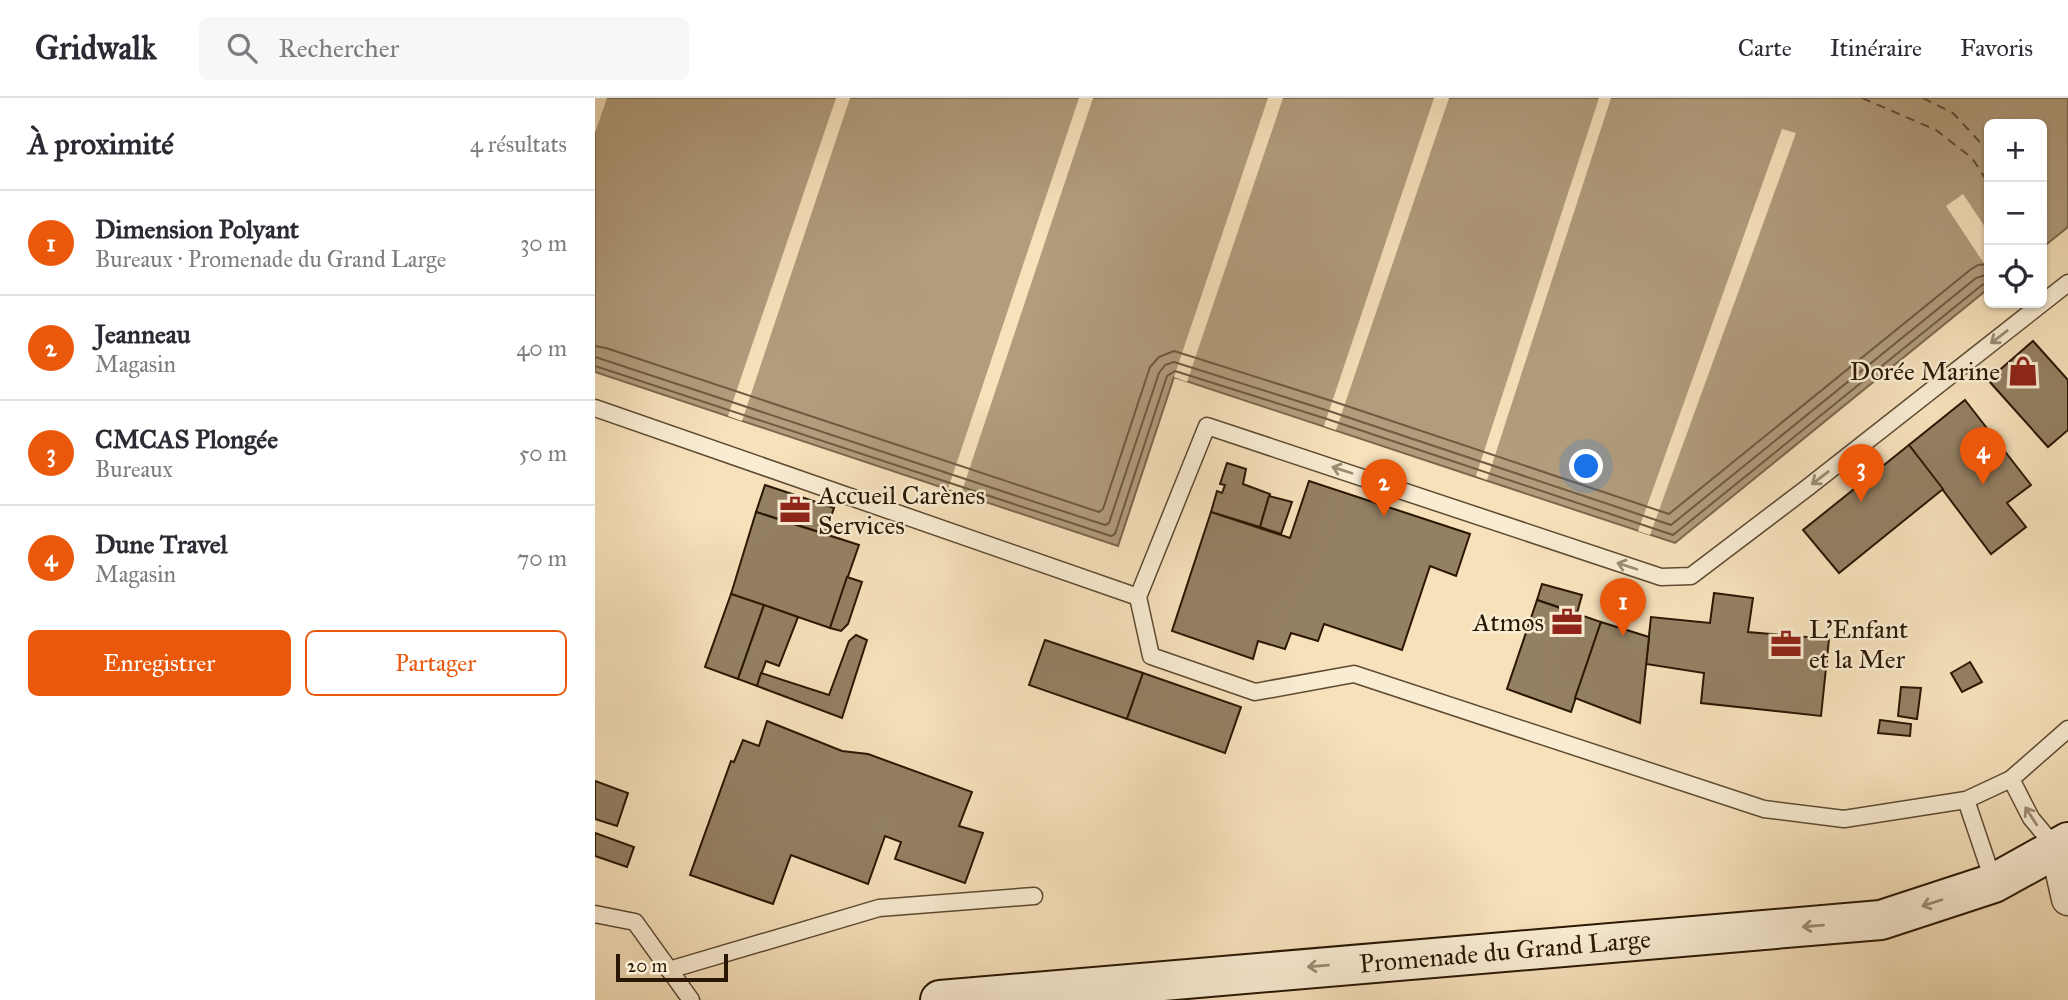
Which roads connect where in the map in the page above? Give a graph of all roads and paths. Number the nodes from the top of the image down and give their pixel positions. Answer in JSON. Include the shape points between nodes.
{"nodes":[{"id":1,"x":2068,"y":283,"type":"edge"},
{"id":2,"x":2060,"y":298,"type":"edge"},
{"id":3,"x":595,"y":408,"type":"edge"},
{"id":4,"x":1138,"y":597,"type":"junction"},
{"id":5,"x":2068,"y":730,"type":"edge"},
{"id":6,"x":2011,"y":779,"type":"junction"},
{"id":7,"x":1966,"y":800,"type":"junction"},
{"id":8,"x":2063,"y":846,"type":"edge"},
{"id":9,"x":1994,"y":883,"type":"junction"},
{"id":10,"x":1034,"y":896,"type":"dead end"},
{"id":11,"x":2068,"y":899,"type":"edge"},
{"id":12,"x":595,"y":914,"type":"edge"},
{"id":13,"x":669,"y":970,"type":"junction"},
{"id":14,"x":1099,"y":993,"type":"edge"},
{"id":15,"x":691,"y":1000,"type":"edge"},
{"id":16,"x":940,"y":1000,"type":"edge"}],
"edges":[{"from":1,"to":2,"type":"lane"},
{"from":2,"to":4,"type":"lane","one_way":true,"via":[[1691,576],[1661,577],[1207,426]]},
{"from":3,"to":4,"type":"lane"},
{"from":4,"to":7,"type":"lane","via":[[1151,656],[1255,692],[1354,674],[1764,809],[1844,819]]},
{"from":5,"to":6,"type":"lane"},
{"from":6,"to":7,"type":"lane"},
{"from":8,"to":6,"type":"lane","one_way":true,"via":[[2031,818]]},
{"from":7,"to":9,"type":"lane"},
{"from":8,"to":9,"type":"street","name":"Promenade du Grand Large"},
{"from":8,"to":11,"type":"street"},
{"from":9,"to":14,"type":"street","name":"Promenade du Grand Large","one_way":true,"via":[[1881,920]]},
{"from":10,"to":13,"type":"lane","via":[[879,908]]},
{"from":12,"to":13,"type":"lane","via":[[635,922]]},
{"from":13,"to":15,"type":"lane"},
{"from":14,"to":16,"type":"street","name":"Promenade du Grand Large"}]}
